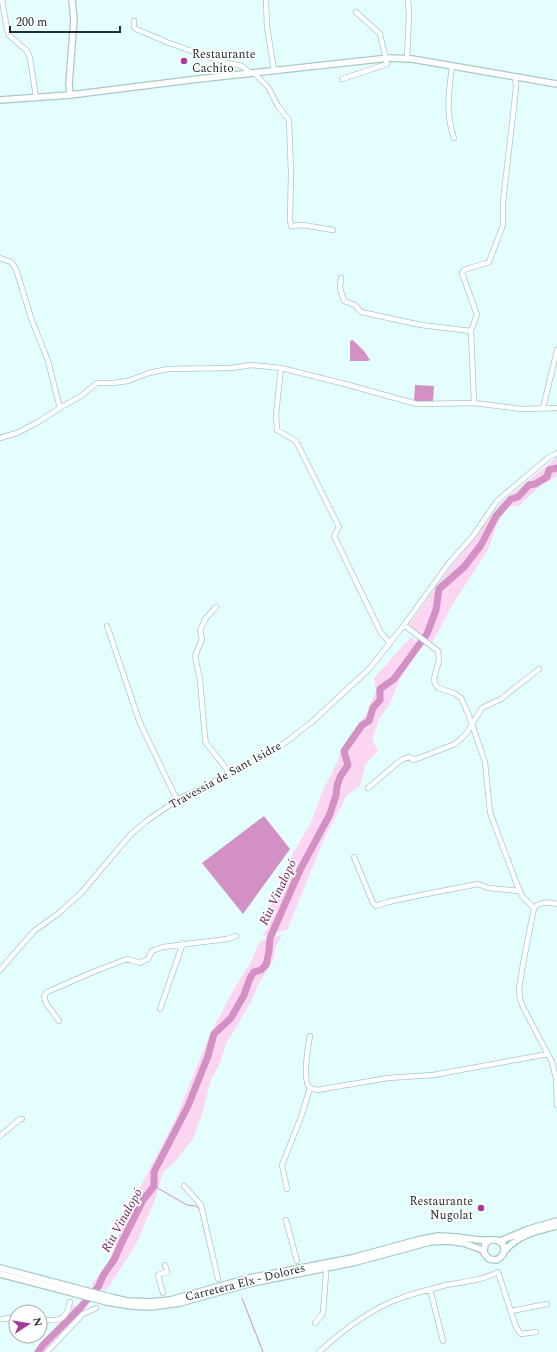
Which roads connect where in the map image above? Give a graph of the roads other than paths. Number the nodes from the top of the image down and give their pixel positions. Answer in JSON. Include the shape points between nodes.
{"nodes":[{"id":1,"x":2,"y":0,"type":"edge"},
{"id":2,"x":72,"y":0,"type":"edge"},
{"id":3,"x":266,"y":0,"type":"edge"},
{"id":4,"x":408,"y":0,"type":"edge"},
{"id":5,"x":356,"y":12,"type":"dead end"},
{"id":6,"x":134,"y":21,"type":"dead end"},
{"id":7,"x":386,"y":58,"type":"junction"},
{"id":8,"x":407,"y":59,"type":"junction"},
{"id":9,"x":452,"y":66,"type":"junction"},
{"id":10,"x":274,"y":70,"type":"junction"},
{"id":11,"x":252,"y":73,"type":"junction"},
{"id":12,"x":515,"y":76,"type":"junction"},
{"id":13,"x":342,"y":79,"type":"dead end"},
{"id":14,"x":557,"y":84,"type":"edge"},
{"id":15,"x":70,"y":95,"type":"junction"},
{"id":16,"x":36,"y":97,"type":"junction"},
{"id":17,"x":0,"y":100,"type":"edge"},
{"id":18,"x":454,"y":138,"type":"dead end"},
{"id":19,"x":332,"y":230,"type":"dead end"},
{"id":20,"x":0,"y":258,"type":"edge"},
{"id":21,"x":341,"y":278,"type":"dead end"},
{"id":22,"x":471,"y":331,"type":"junction"},
{"id":23,"x":557,"y":350,"type":"edge"},
{"id":24,"x":281,"y":368,"type":"junction"},
{"id":25,"x":474,"y":402,"type":"junction"},
{"id":26,"x":60,"y":408,"type":"junction"},
{"id":27,"x":543,"y":408,"type":"junction"},
{"id":28,"x":557,"y":408,"type":"edge"},
{"id":29,"x":0,"y":438,"type":"edge"},
{"id":30,"x":557,"y":453,"type":"edge"},
{"id":31,"x":216,"y":607,"type":"dead end"},
{"id":32,"x":107,"y":626,"type":"dead end"},
{"id":33,"x":404,"y":626,"type":"junction"},
{"id":34,"x":390,"y":643,"type":"junction"},
{"id":35,"x":538,"y":669,"type":"dead end"},
{"id":36,"x":472,"y":723,"type":"junction"},
{"id":37,"x":230,"y":773,"type":"junction"},
{"id":38,"x":368,"y":788,"type":"dead end"},
{"id":39,"x":177,"y":800,"type":"junction"},
{"id":40,"x":354,"y":857,"type":"dead end"},
{"id":41,"x":520,"y":891,"type":"junction"},
{"id":42,"x":557,"y":904,"type":"edge"},
{"id":43,"x":534,"y":908,"type":"junction"},
{"id":44,"x":236,"y":936,"type":"dead end"},
{"id":45,"x":183,"y":943,"type":"junction"},
{"id":46,"x":0,"y":970,"type":"edge"},
{"id":47,"x":160,"y":1010,"type":"dead end"},
{"id":48,"x":59,"y":1021,"type":"dead end"},
{"id":49,"x":310,"y":1036,"type":"dead end"},
{"id":50,"x":548,"y":1054,"type":"junction"},
{"id":51,"x":310,"y":1088,"type":"junction"},
{"id":52,"x":557,"y":1105,"type":"edge"},
{"id":53,"x":22,"y":1119,"type":"dead end"},
{"id":54,"x":0,"y":1136,"type":"edge"},
{"id":55,"x":184,"y":1186,"type":"dead end"},
{"id":56,"x":287,"y":1189,"type":"dead end"},
{"id":57,"x":286,"y":1220,"type":"dead end"},
{"id":58,"x":557,"y":1221,"type":"edge"},
{"id":59,"x":557,"y":1226,"type":"edge"},
{"id":60,"x":490,"y":1240,"type":"junction"},
{"id":61,"x":500,"y":1241,"type":"junction"},
{"id":62,"x":483,"y":1250,"type":"junction"},
{"id":63,"x":504,"y":1252,"type":"junction"},
{"id":64,"x":297,"y":1261,"type":"dead end"},
{"id":65,"x":165,"y":1265,"type":"dead end"},
{"id":66,"x":0,"y":1268,"type":"edge"},
{"id":67,"x":326,"y":1273,"type":"dead end"},
{"id":68,"x":0,"y":1274,"type":"edge"},
{"id":69,"x":218,"y":1279,"type":"dead end"},
{"id":70,"x":430,"y":1290,"type":"junction"},
{"id":71,"x":76,"y":1291,"type":"junction"},
{"id":72,"x":163,"y":1293,"type":"dead end"},
{"id":73,"x":107,"y":1299,"type":"junction"},
{"id":74,"x":70,"y":1302,"type":"dead end"},
{"id":75,"x":547,"y":1304,"type":"dead end"},
{"id":76,"x":96,"y":1308,"type":"dead end"},
{"id":77,"x":511,"y":1311,"type":"junction"},
{"id":78,"x":48,"y":1320,"type":"edge"},
{"id":79,"x":315,"y":1323,"type":"dead end"},
{"id":80,"x":536,"y":1332,"type":"dead end"},
{"id":81,"x":443,"y":1341,"type":"dead end"},
{"id":82,"x":47,"y":1352,"type":"edge"},
{"id":83,"x":319,"y":1352,"type":"edge"}],
"edges":[{"from":1,"to":16,"type":"street","via":[[6,29],[27,51],[30,58]]},
{"from":2,"to":15,"type":"main road","via":[[74,19]]},
{"from":3,"to":10,"type":"street","via":[[267,27]]},
{"from":4,"to":8,"type":"street"},
{"from":5,"to":7,"type":"street","via":[[380,34]]},
{"from":6,"to":11,"type":"street","via":[[136,29],[223,62],[242,66]]},
{"from":7,"to":8,"type":"main road"},
{"from":7,"to":10,"type":"main road"},
{"from":7,"to":13,"type":"street","via":[[387,64]]},
{"from":8,"to":9,"type":"main road"},
{"from":9,"to":12,"type":"main road"},
{"from":9,"to":18,"type":"street","via":[[448,102],[449,124]]},
{"from":10,"to":11,"type":"main road"},
{"from":11,"to":15,"type":"main road"},
{"from":11,"to":19,"type":"street","via":[[268,87],[289,120],[292,226],[303,225]]},
{"from":12,"to":14,"type":"main road"},
{"from":12,"to":22,"type":"street","via":[[503,225],[489,262],[464,270],[462,273],[477,315]]},
{"from":15,"to":16,"type":"main road"},
{"from":16,"to":17,"type":"main road"},
{"from":20,"to":26,"type":"street","via":[[11,262],[16,269],[30,318],[48,361]]},
{"from":21,"to":22,"type":"street","via":[[340,288],[344,301],[355,305],[361,312],[421,325]]},
{"from":22,"to":25,"type":"street"},
{"from":23,"to":27,"type":"street"},
{"from":24,"to":25,"type":"street","via":[[417,404]]},
{"from":24,"to":26,"type":"street","via":[[252,365],[159,371],[113,384],[97,383]]},
{"from":24,"to":34,"type":"street","via":[[276,414],[277,430],[296,441],[313,473],[339,527],[334,536],[381,633]]},
{"from":25,"to":27,"type":"street","via":[[522,409]]},
{"from":26,"to":29,"type":"street","via":[[25,430]]},
{"from":27,"to":28,"type":"street"},
{"from":30,"to":33,"type":"street","name":"Travessia de Sant Isidre","via":[[497,501]]},
{"from":31,"to":37,"type":"street","via":[[200,630],[202,639],[195,656],[206,743]]},
{"from":32,"to":39,"type":"street","via":[[140,723]]},
{"from":33,"to":34,"type":"street","name":"Travessia de Sant Isidre"},
{"from":33,"to":36,"type":"street","via":[[438,651],[434,684],[461,698]]},
{"from":34,"to":37,"type":"street","name":"Travessia de Sant Isidre","via":[[370,668],[286,742]]},
{"from":35,"to":36,"type":"street","via":[[501,699],[482,708]]},
{"from":36,"to":38,"type":"street","via":[[466,734],[455,744],[414,760],[409,757],[400,760]]},
{"from":36,"to":41,"type":"street","via":[[485,762],[490,812]]},
{"from":37,"to":39,"type":"street","name":"Travessia de Sant Isidre"},
{"from":39,"to":46,"type":"street","name":"Travessia de Sant Isidre","via":[[131,834],[82,892],[34,931]]},
{"from":40,"to":41,"type":"street","via":[[376,906],[478,884],[488,888]]},
{"from":41,"to":43,"type":"street"},
{"from":42,"to":43,"type":"street","via":[[542,903]]},
{"from":43,"to":50,"type":"street","via":[[519,989],[523,1007]]},
{"from":44,"to":45,"type":"street"},
{"from":45,"to":47,"type":"street"},
{"from":45,"to":48,"type":"street","via":[[152,951],[148,959],[140,963],[128,959],[47,992],[44,996],[46,1003]]},
{"from":49,"to":51,"type":"street","via":[[306,1057]]},
{"from":50,"to":51,"type":"street","via":[[433,1075],[388,1078],[317,1090]]},
{"from":50,"to":52,"type":"street","via":[[555,1069]]},
{"from":51,"to":56,"type":"street","via":[[282,1165]]},
{"from":53,"to":54,"type":"street","via":[[20,1118]]},
{"from":55,"to":69,"type":"street","via":[[201,1205]]},
{"from":57,"to":64,"type":"street"},
{"from":58,"to":61,"type":"main road","via":[[529,1228]]},
{"from":59,"to":63,"type":"main road","via":[[523,1236]]},
{"from":60,"to":61,"type":"main road"},
{"from":60,"to":62,"type":"main road"},
{"from":60,"to":73,"type":"main road","name":"Carretera Elx - Dolores","via":[[451,1236],[428,1238],[352,1258],[249,1278],[170,1300],[139,1302]]},
{"from":61,"to":63,"type":"main road"},
{"from":62,"to":63,"type":"main road","via":[[485,1256],[494,1260],[500,1258]]},
{"from":62,"to":73,"type":"main road","name":"Carretera Elx - Dolores","via":[[463,1243],[430,1242],[345,1264],[248,1284],[169,1306],[142,1307]]},
{"from":65,"to":72,"type":"street","via":[[167,1272],[158,1275]]},
{"from":66,"to":71,"type":"main road","name":"Carretera Elx - Dolores"},
{"from":67,"to":79,"type":"street","via":[[323,1313]]},
{"from":68,"to":71,"type":"main road","name":"Carretera Elx - Dolores"},
{"from":70,"to":77,"type":"street","via":[[498,1272]]},
{"from":70,"to":81,"type":"street"},
{"from":70,"to":83,"type":"street","via":[[380,1307],[353,1324]]},
{"from":71,"to":73,"type":"main road","name":"Carretera Elx - Dolores"},
{"from":74,"to":78,"type":"street","via":[[64,1318]]},
{"from":75,"to":77,"type":"street"},
{"from":76,"to":82,"type":"street","via":[[83,1314]]},
{"from":77,"to":80,"type":"street","via":[[521,1334]]}]}
